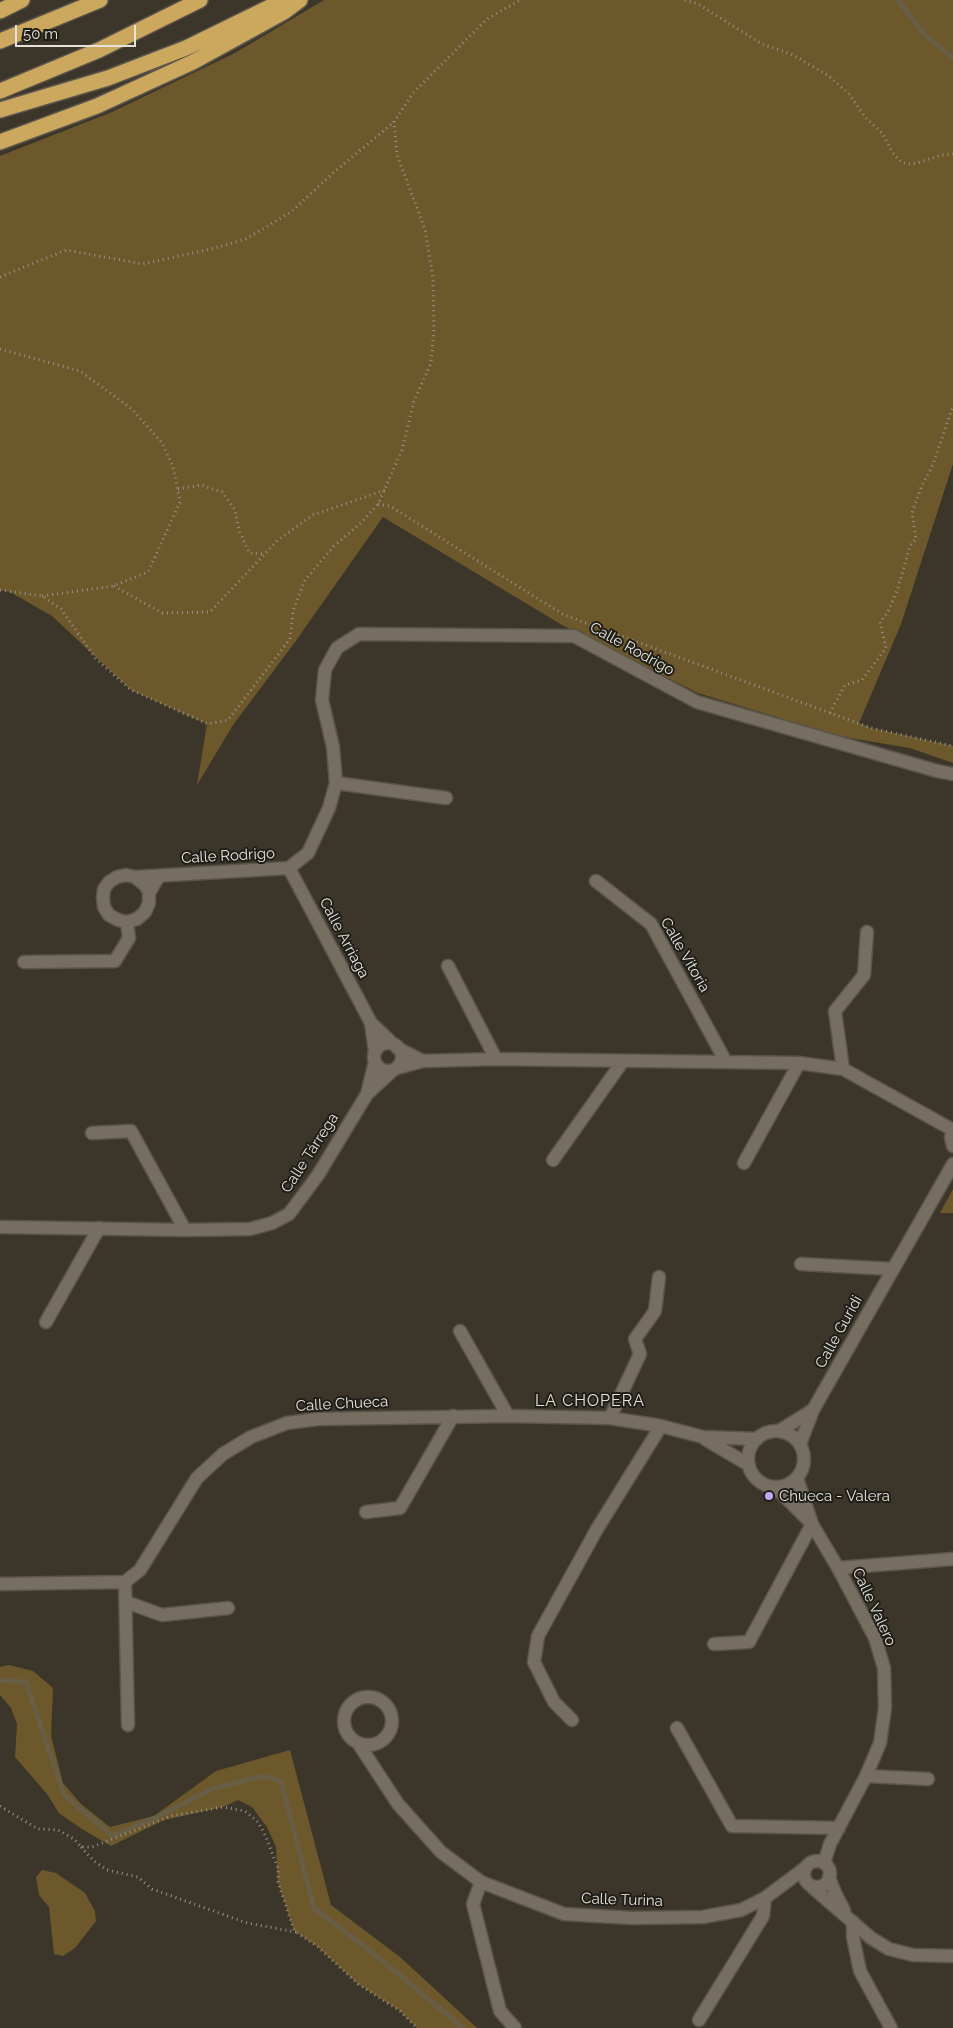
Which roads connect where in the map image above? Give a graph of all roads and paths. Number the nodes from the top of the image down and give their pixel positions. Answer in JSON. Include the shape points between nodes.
{"nodes":[{"id":1,"x":22,"y":0,"type":"edge"},
{"id":2,"x":100,"y":0,"type":"edge"},
{"id":3,"x":200,"y":0,"type":"edge"},
{"id":4,"x":284,"y":0,"type":"edge"},
{"id":5,"x":300,"y":0,"type":"edge"},
{"id":6,"x":520,"y":0,"type":"edge"},
{"id":7,"x":685,"y":0,"type":"edge"},
{"id":8,"x":0,"y":11,"type":"edge"},
{"id":9,"x":0,"y":41,"type":"edge"},
{"id":10,"x":0,"y":91,"type":"edge"},
{"id":11,"x":0,"y":110,"type":"edge"},
{"id":12,"x":394,"y":122,"type":"junction"},
{"id":13,"x":0,"y":142,"type":"edge"},
{"id":14,"x":953,"y":154,"type":"edge"},
{"id":15,"x":0,"y":277,"type":"edge"},
{"id":16,"x":0,"y":349,"type":"edge"},
{"id":17,"x":953,"y":406,"type":"edge"},
{"id":18,"x":178,"y":489,"type":"junction"},
{"id":19,"x":385,"y":490,"type":"junction"},
{"id":20,"x":378,"y":504,"type":"junction"},
{"id":21,"x":264,"y":554,"type":"junction"},
{"id":22,"x":113,"y":586,"type":"junction"},
{"id":23,"x":0,"y":590,"type":"edge"},
{"id":24,"x":42,"y":596,"type":"junction"},
{"id":25,"x":830,"y":713,"type":"junction"},
{"id":26,"x":953,"y":746,"type":"edge"},
{"id":27,"x":953,"y":774,"type":"edge"},
{"id":28,"x":336,"y":783,"type":"junction"},
{"id":29,"x":446,"y":798,"type":"dead end"},
{"id":30,"x":289,"y":868,"type":"junction"},
{"id":31,"x":159,"y":876,"type":"junction"},
{"id":32,"x":134,"y":877,"type":"junction"},
{"id":33,"x":596,"y":881,"type":"dead end"},
{"id":34,"x":149,"y":893,"type":"junction"},
{"id":35,"x":128,"y":922,"type":"junction"},
{"id":36,"x":867,"y":932,"type":"dead end"},
{"id":37,"x":24,"y":962,"type":"dead end"},
{"id":38,"x":448,"y":966,"type":"dead end"},
{"id":39,"x":371,"y":1023,"type":"junction"},
{"id":40,"x":395,"y":1046,"type":"junction"},
{"id":41,"x":375,"y":1057,"type":"junction"},
{"id":42,"x":496,"y":1059,"type":"junction"},
{"id":43,"x":423,"y":1061,"type":"junction"},
{"id":44,"x":623,"y":1061,"type":"junction"},
{"id":45,"x":726,"y":1062,"type":"junction"},
{"id":46,"x":799,"y":1063,"type":"junction"},
{"id":47,"x":394,"y":1069,"type":"junction"},
{"id":48,"x":843,"y":1069,"type":"junction"},
{"id":49,"x":367,"y":1094,"type":"junction"},
{"id":50,"x":953,"y":1130,"type":"edge"},
{"id":51,"x":92,"y":1133,"type":"dead end"},
{"id":52,"x":953,"y":1146,"type":"edge"},
{"id":53,"x":553,"y":1160,"type":"dead end"},
{"id":54,"x":744,"y":1163,"type":"dead end"},
{"id":55,"x":953,"y":1164,"type":"edge"},
{"id":56,"x":0,"y":1227,"type":"edge"},
{"id":57,"x":99,"y":1228,"type":"junction"},
{"id":58,"x":185,"y":1230,"type":"junction"},
{"id":59,"x":801,"y":1264,"type":"dead end"},
{"id":60,"x":893,"y":1269,"type":"junction"},
{"id":61,"x":659,"y":1277,"type":"dead end"},
{"id":62,"x":46,"y":1322,"type":"dead end"},
{"id":63,"x":460,"y":1331,"type":"dead end"},
{"id":64,"x":813,"y":1410,"type":"junction"},
{"id":65,"x":453,"y":1416,"type":"junction"},
{"id":66,"x":508,"y":1416,"type":"junction"},
{"id":67,"x":610,"y":1418,"type":"junction"},
{"id":68,"x":660,"y":1426,"type":"junction"},
{"id":69,"x":779,"y":1431,"type":"junction"},
{"id":70,"x":703,"y":1437,"type":"junction"},
{"id":71,"x":757,"y":1438,"type":"junction"},
{"id":72,"x":800,"y":1444,"type":"junction"},
{"id":73,"x":749,"y":1465,"type":"junction"},
{"id":74,"x":797,"y":1478,"type":"junction"},
{"id":75,"x":774,"y":1486,"type":"junction"},
{"id":76,"x":366,"y":1512,"type":"dead end"},
{"id":77,"x":812,"y":1524,"type":"junction"},
{"id":78,"x":953,"y":1559,"type":"edge"},
{"id":79,"x":838,"y":1568,"type":"junction"},
{"id":80,"x":125,"y":1582,"type":"junction"},
{"id":81,"x":0,"y":1584,"type":"edge"},
{"id":82,"x":126,"y":1602,"type":"junction"},
{"id":83,"x":228,"y":1608,"type":"dead end"},
{"id":84,"x":714,"y":1644,"type":"dead end"},
{"id":85,"x":572,"y":1720,"type":"dead end"},
{"id":86,"x":128,"y":1725,"type":"dead end"},
{"id":87,"x":677,"y":1728,"type":"dead end"},
{"id":88,"x":358,"y":1743,"type":"dead end"},
{"id":89,"x":866,"y":1776,"type":"junction"},
{"id":90,"x":928,"y":1779,"type":"dead end"},
{"id":91,"x":0,"y":1806,"type":"edge"},
{"id":92,"x":838,"y":1828,"type":"junction"},
{"id":93,"x":81,"y":1847,"type":"junction"},
{"id":94,"x":813,"y":1864,"type":"junction"},
{"id":95,"x":830,"y":1877,"type":"junction"},
{"id":96,"x":481,"y":1882,"type":"junction"},
{"id":97,"x":811,"y":1886,"type":"junction"},
{"id":98,"x":778,"y":1890,"type":"junction"},
{"id":99,"x":765,"y":1898,"type":"junction"},
{"id":100,"x":851,"y":1919,"type":"junction"},
{"id":101,"x":296,"y":1932,"type":"junction"},
{"id":102,"x":953,"y":1956,"type":"edge"},
{"id":103,"x":699,"y":2020,"type":"dead end"},
{"id":104,"x":417,"y":2028,"type":"edge"},
{"id":105,"x":515,"y":2028,"type":"edge"},
{"id":106,"x":891,"y":2028,"type":"edge"}],
"edges":[{"from":1,"to":8,"type":"highway"},
{"from":2,"to":9,"type":"highway"},
{"from":3,"to":10,"type":"highway","via":[[99,50]]},
{"from":4,"to":11,"type":"highway","via":[[186,48],[108,78]]},
{"from":5,"to":13,"type":"highway","via":[[192,62],[97,106]]},
{"from":6,"to":12,"type":"path","via":[[487,19],[413,93]]},
{"from":7,"to":14,"type":"path","via":[[698,4],[762,44],[791,54],[829,76],[883,134],[901,162],[917,163]]},
{"from":12,"to":15,"type":"path","via":[[291,212],[246,239],[143,264],[66,250]]},
{"from":12,"to":19,"type":"path","via":[[397,155],[425,229],[433,279],[434,329],[431,362],[414,401],[402,450]]},
{"from":16,"to":18,"type":"path","via":[[80,371],[132,410],[162,443],[173,466]]},
{"from":17,"to":25,"type":"path","via":[[912,513],[916,539],[910,546],[888,612],[880,622],[886,648],[862,680],[845,685]]},
{"from":18,"to":21,"type":"path","via":[[201,485],[222,492],[235,510],[249,553]]},
{"from":18,"to":22,"type":"path","via":[[180,502],[148,572]]},
{"from":19,"to":20,"type":"path"},
{"from":19,"to":21,"type":"path","via":[[313,515]]},
{"from":20,"to":24,"type":"path","via":[[361,524],[334,546],[305,580],[293,611],[290,639],[228,720],[208,724],[131,690],[96,659],[62,609]]},
{"from":20,"to":25,"type":"path","via":[[390,506],[564,615]]},
{"from":21,"to":22,"type":"path","via":[[210,612],[162,613]]},
{"from":22,"to":24,"type":"path"},
{"from":23,"to":24,"type":"path"},
{"from":25,"to":26,"type":"path","via":[[871,728]]},
{"from":27,"to":28,"type":"street","name":"Calle Rodrigo","via":[[696,702],[574,636],[359,634],[337,648],[325,670],[322,700],[333,747]]},
{"from":28,"to":29,"type":"street"},
{"from":28,"to":30,"type":"street","name":"Calle Rodrigo","via":[[329,808],[308,853]]},
{"from":30,"to":31,"type":"street","name":"Calle Rodrigo"},
{"from":30,"to":39,"type":"street","name":"Calle Arriaga"},
{"from":31,"to":32,"type":"street","name":"Calle Rodrigo"},
{"from":31,"to":34,"type":"street"},
{"from":32,"to":34,"type":"street","via":[[146,886]]},
{"from":32,"to":35,"type":"street","name":"Calle Rodrigo","via":[[117,877],[104,889],[104,907],[109,915]]},
{"from":33,"to":45,"type":"street","name":"Calle Vitoria","via":[[650,924]]},
{"from":34,"to":35,"type":"street","via":[[149,903],[144,912]]},
{"from":35,"to":37,"type":"street","via":[[129,938],[114,961]]},
{"from":36,"to":48,"type":"street","via":[[864,975],[835,1011]]},
{"from":38,"to":42,"type":"street"},
{"from":39,"to":40,"type":"street","name":"Calle Arriaga"},
{"from":39,"to":41,"type":"street","name":"Calle Arriaga"},
{"from":40,"to":41,"type":"street","via":[[382,1045]]},
{"from":40,"to":43,"type":"street"},
{"from":40,"to":47,"type":"street","via":[[402,1058]]},
{"from":41,"to":47,"type":"street","via":[[381,1070]]},
{"from":41,"to":49,"type":"street","name":"Calle Tárrega"},
{"from":42,"to":43,"type":"street"},
{"from":42,"to":44,"type":"street"},
{"from":43,"to":47,"type":"street"},
{"from":44,"to":45,"type":"street"},
{"from":44,"to":53,"type":"street"},
{"from":45,"to":46,"type":"street"},
{"from":46,"to":48,"type":"street"},
{"from":46,"to":54,"type":"street"},
{"from":47,"to":49,"type":"street","name":"Calle Tárrega"},
{"from":48,"to":50,"type":"street"},
{"from":49,"to":58,"type":"street","name":"Calle Tárrega","via":[[318,1175],[289,1214],[250,1229]]},
{"from":50,"to":52,"type":"street"},
{"from":51,"to":58,"type":"street","via":[[131,1131]]},
{"from":55,"to":60,"type":"street","name":"Calle Guridi"},
{"from":56,"to":57,"type":"street","name":"Calle Tárrega"},
{"from":57,"to":58,"type":"street","name":"Calle Tárrega"},
{"from":57,"to":62,"type":"street"},
{"from":59,"to":60,"type":"street"},
{"from":60,"to":64,"type":"street","name":"Calle Guridi"},
{"from":61,"to":67,"type":"street","via":[[655,1311],[635,1339],[640,1354]]},
{"from":63,"to":66,"type":"street"},
{"from":64,"to":69,"type":"street","name":"Calle Guridi"},
{"from":64,"to":72,"type":"street","name":"Calle Guridi"},
{"from":65,"to":66,"type":"street","name":"Calle Chueca"},
{"from":65,"to":76,"type":"street","via":[[400,1508]]},
{"from":65,"to":80,"type":"street","name":"Calle Chueca","via":[[318,1419],[287,1423],[251,1437],[223,1454],[197,1478],[140,1570]]},
{"from":66,"to":67,"type":"street","name":"Calle Chueca"},
{"from":67,"to":68,"type":"street","name":"Calle Chueca"},
{"from":68,"to":70,"type":"street","name":"Calle Chueca"},
{"from":68,"to":85,"type":"street","via":[[538,1636],[534,1662],[554,1702]]},
{"from":69,"to":71,"type":"street"},
{"from":69,"to":72,"type":"street","via":[[787,1433]]},
{"from":70,"to":71,"type":"street","name":"Calle Chueca"},
{"from":70,"to":73,"type":"street","name":"Calle Chueca"},
{"from":71,"to":73,"type":"street","via":[[749,1455]]},
{"from":72,"to":74,"type":"street","via":[[804,1458]]},
{"from":73,"to":75,"type":"street","via":[[758,1480]]},
{"from":74,"to":75,"type":"street"},
{"from":74,"to":77,"type":"street","name":"Calle Valero"},
{"from":75,"to":77,"type":"street","name":"Calle Valero"},
{"from":77,"to":79,"type":"street","name":"Calle Valero"},
{"from":77,"to":84,"type":"street","via":[[748,1642]]},
{"from":78,"to":79,"type":"street","name":"Calle Valero"},
{"from":79,"to":89,"type":"street","name":"Calle Valero","via":[[875,1638],[884,1668],[885,1708],[880,1743]]},
{"from":80,"to":81,"type":"street"},
{"from":80,"to":82,"type":"street"},
{"from":82,"to":83,"type":"street","via":[[162,1615]]},
{"from":82,"to":86,"type":"street"},
{"from":87,"to":92,"type":"street","via":[[732,1826]]},
{"from":88,"to":96,"type":"street","name":"Calle Turina","via":[[398,1804],[441,1852]]},
{"from":89,"to":90,"type":"street"},
{"from":89,"to":92,"type":"street","name":"Calle Valero"},
{"from":91,"to":93,"type":"path","via":[[38,1830],[58,1830]]},
{"from":92,"to":94,"type":"street","name":"Calle Valero","via":[[830,1844]]},
{"from":93,"to":101,"type":"path","via":[[107,1870],[138,1877],[152,1889],[247,1923]]},
{"from":93,"to":101,"type":"path","via":[[92,1848],[171,1816],[222,1807],[245,1811],[258,1822],[268,1842]]},
{"from":94,"to":95,"type":"street","via":[[828,1868]]},
{"from":94,"to":97,"type":"street","via":[[804,1877]]},
{"from":94,"to":98,"type":"street","name":"Calle Turina"},
{"from":95,"to":97,"type":"street","via":[[819,1887]]},
{"from":95,"to":100,"type":"street","via":[[835,1893]]},
{"from":96,"to":99,"type":"street","name":"Calle Turina","via":[[564,1914],[632,1918],[703,1917],[742,1910]]},
{"from":96,"to":105,"type":"street","via":[[473,1904],[500,2011]]},
{"from":97,"to":98,"type":"street","name":"Calle Turina"},
{"from":97,"to":100,"type":"street"},
{"from":98,"to":99,"type":"street","name":"Calle Turina"},
{"from":99,"to":103,"type":"street","via":[[763,1916]]},
{"from":100,"to":102,"type":"street","via":[[871,1938],[889,1949],[913,1955]]},
{"from":100,"to":106,"type":"street","via":[[860,1970]]},
{"from":101,"to":104,"type":"path","via":[[318,1947],[358,1984],[400,2011]]}]}
